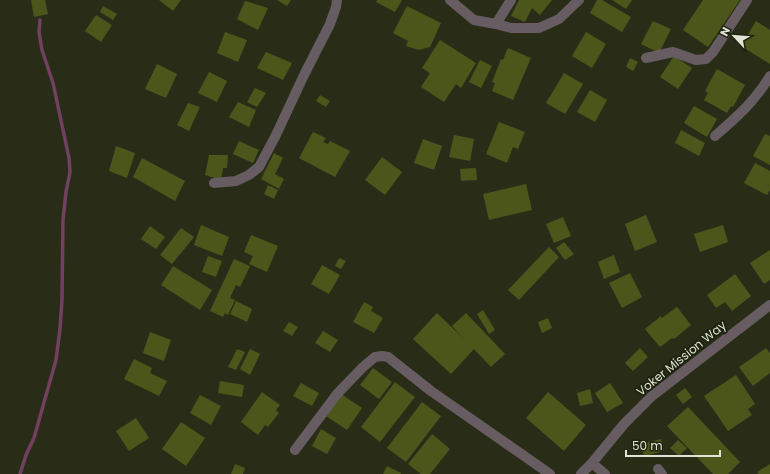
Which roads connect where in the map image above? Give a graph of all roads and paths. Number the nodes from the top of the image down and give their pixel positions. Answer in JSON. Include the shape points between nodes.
{"nodes":[{"id":1,"x":337,"y":0,"type":"edge"},
{"id":2,"x":450,"y":0,"type":"edge"},
{"id":3,"x":511,"y":0,"type":"edge"},
{"id":4,"x":579,"y":0,"type":"edge"},
{"id":5,"x":747,"y":0,"type":"edge"},
{"id":6,"x":496,"y":24,"type":"junction"},
{"id":7,"x":646,"y":58,"type":"dead end"},
{"id":8,"x":770,"y":76,"type":"edge"},
{"id":9,"x":716,"y":136,"type":"dead end"},
{"id":10,"x":214,"y":182,"type":"dead end"},
{"id":11,"x":770,"y":305,"type":"edge"},
{"id":12,"x":295,"y":450,"type":"dead end"},
{"id":13,"x":592,"y":464,"type":"junction"},
{"id":14,"x":550,"y":474,"type":"edge"},
{"id":15,"x":581,"y":474,"type":"edge"},
{"id":16,"x":605,"y":474,"type":"edge"}],
"edges":[{"from":1,"to":10,"type":"street","via":[[330,24],[259,167],[250,175],[236,181]]},
{"from":2,"to":6,"type":"street","via":[[474,20]]},
{"from":3,"to":6,"type":"street"},
{"from":4,"to":6,"type":"street","via":[[559,19],[539,28],[511,28]]},
{"from":5,"to":7,"type":"street","via":[[714,52],[706,59],[696,60],[674,52]]},
{"from":8,"to":9,"type":"street","via":[[751,103]]},
{"from":11,"to":13,"type":"street","name":"Voker Mission Way","via":[[652,396],[624,424]]},
{"from":12,"to":14,"type":"street","via":[[337,394],[363,367],[375,357],[382,356],[388,357],[431,391]]},
{"from":13,"to":15,"type":"street","name":"Voker Mission Way"},
{"from":13,"to":16,"type":"street"}]}
